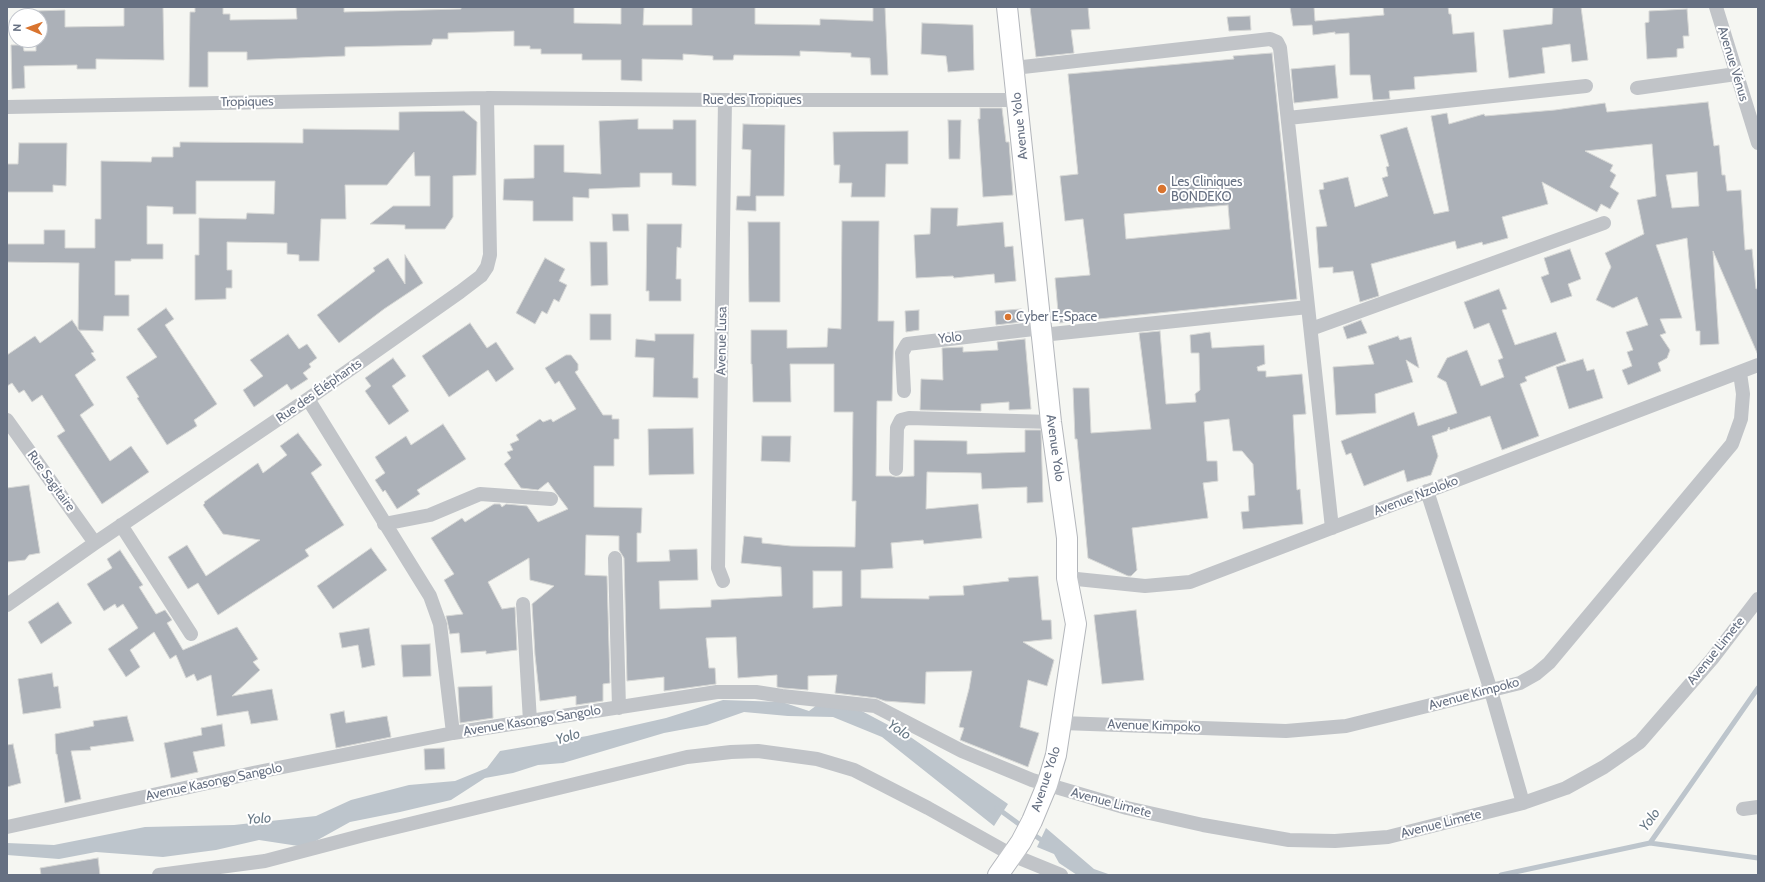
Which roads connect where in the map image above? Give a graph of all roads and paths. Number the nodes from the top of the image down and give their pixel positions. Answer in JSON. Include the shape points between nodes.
{"nodes":[{"id":1,"x":1007,"y":7,"type":"edge"},
{"id":2,"x":1716,"y":7,"type":"edge"},
{"id":3,"x":1014,"y":68,"type":"junction"},
{"id":4,"x":1736,"y":74,"type":"junction"},
{"id":5,"x":1586,"y":86,"type":"dead end"},
{"id":6,"x":1637,"y":88,"type":"dead end"},
{"id":7,"x":487,"y":98,"type":"junction"},
{"id":8,"x":725,"y":100,"type":"junction"},
{"id":9,"x":1017,"y":100,"type":"junction"},
{"id":10,"x":7,"y":107,"type":"edge"},
{"id":11,"x":1288,"y":118,"type":"junction"},
{"id":12,"x":1758,"y":143,"type":"edge"},
{"id":13,"x":1604,"y":223,"type":"dead end"},
{"id":14,"x":1308,"y":307,"type":"junction"},
{"id":15,"x":1311,"y":329,"type":"junction"},
{"id":16,"x":1042,"y":331,"type":"junction"},
{"id":17,"x":1758,"y":365,"type":"edge"},
{"id":18,"x":1740,"y":373,"type":"junction"},
{"id":19,"x":904,"y":392,"type":"dead end"},
{"id":20,"x":308,"y":399,"type":"junction"},
{"id":21,"x":7,"y":420,"type":"edge"},
{"id":22,"x":1051,"y":422,"type":"junction"},
{"id":23,"x":896,"y":469,"type":"dead end"},
{"id":24,"x":1427,"y":491,"type":"junction"},
{"id":25,"x":551,"y":499,"type":"dead end"},
{"id":26,"x":384,"y":524,"type":"junction"},
{"id":27,"x":121,"y":525,"type":"junction"},
{"id":28,"x":1332,"y":528,"type":"junction"},
{"id":29,"x":95,"y":543,"type":"junction"},
{"id":30,"x":615,"y":558,"type":"dead end"},
{"id":31,"x":1067,"y":578,"type":"junction"},
{"id":32,"x":723,"y":580,"type":"dead end"},
{"id":33,"x":1758,"y":599,"type":"edge"},
{"id":34,"x":523,"y":604,"type":"dead end"},
{"id":35,"x":7,"y":605,"type":"edge"},
{"id":36,"x":191,"y":634,"type":"dead end"},
{"id":37,"x":1491,"y":691,"type":"junction"},
{"id":38,"x":619,"y":708,"type":"junction"},
{"id":39,"x":530,"y":721,"type":"junction"},
{"id":40,"x":1062,"y":723,"type":"junction"},
{"id":41,"x":453,"y":733,"type":"junction"},
{"id":42,"x":1047,"y":785,"type":"junction"},
{"id":43,"x":1523,"y":803,"type":"junction"},
{"id":44,"x":1758,"y":806,"type":"edge"},
{"id":45,"x":1743,"y":809,"type":"dead end"},
{"id":46,"x":7,"y":827,"type":"edge"},
{"id":47,"x":1016,"y":849,"type":"junction"},
{"id":48,"x":159,"y":875,"type":"edge"},
{"id":49,"x":998,"y":875,"type":"edge"},
{"id":50,"x":1061,"y":875,"type":"edge"}],
"edges":[{"from":1,"to":3,"type":"street","name":"Avenue Yolo"},
{"from":2,"to":4,"type":"street","name":"Avenue Vénus"},
{"from":3,"to":9,"type":"street","name":"Avenue Yolo"},
{"from":3,"to":11,"type":"street","via":[[1270,39],[1277,42],[1280,48]]},
{"from":4,"to":6,"type":"street"},
{"from":4,"to":12,"type":"street","name":"Avenue Vénus"},
{"from":5,"to":11,"type":"street"},
{"from":7,"to":8,"type":"street","name":"Rue des Tropiques"},
{"from":7,"to":10,"type":"street","name":"Tropiques"},
{"from":7,"to":20,"type":"street","name":"Rue des Éléphants","via":[[490,255],[487,267],[481,276],[460,292]]},
{"from":8,"to":9,"type":"street","name":"Rue des Tropiques"},
{"from":8,"to":32,"type":"street","name":"Avenue Lusa","via":[[718,568]]},
{"from":9,"to":16,"type":"street","name":"Avenue Yolo"},
{"from":11,"to":14,"type":"street"},
{"from":13,"to":15,"type":"street"},
{"from":14,"to":15,"type":"street"},
{"from":14,"to":16,"type":"street"},
{"from":15,"to":28,"type":"street"},
{"from":16,"to":19,"type":"street","name":"Yolo","via":[[907,344],[902,353]]},
{"from":16,"to":22,"type":"street","name":"Avenue Yolo"},
{"from":17,"to":18,"type":"street","name":"Avenue Nzoloko"},
{"from":18,"to":24,"type":"street","name":"Avenue Nzoloko"},
{"from":18,"to":37,"type":"street","name":"Avenue Kimpoko","via":[[1743,394],[1741,419],[1732,444],[1549,663],[1520,683]]},
{"from":20,"to":26,"type":"street"},
{"from":20,"to":27,"type":"street","name":"Rue des Éléphants"},
{"from":21,"to":29,"type":"street","name":"Rue Sagitaire"},
{"from":22,"to":23,"type":"street","via":[[909,418],[901,420],[897,428]]},
{"from":22,"to":31,"type":"street","name":"Avenue Yolo","via":[[1067,538]]},
{"from":24,"to":28,"type":"street","name":"Avenue Nzoloko"},
{"from":24,"to":37,"type":"street"},
{"from":25,"to":26,"type":"street","via":[[480,494],[430,515]]},
{"from":26,"to":41,"type":"street","via":[[430,596],[440,624]]},
{"from":27,"to":29,"type":"street","name":"Rue des Éléphants"},
{"from":27,"to":36,"type":"street"},
{"from":28,"to":31,"type":"street","name":"Avenue Nzoloko","via":[[1190,582],[1144,586]]},
{"from":29,"to":35,"type":"street","name":"Rue des Éléphants"},
{"from":30,"to":38,"type":"street"},
{"from":31,"to":40,"type":"street","name":"Avenue Yolo","via":[[1076,624]]},
{"from":33,"to":43,"type":"street","name":"Avenue Limete","via":[[1712,659],[1640,742],[1604,767],[1566,788]]},
{"from":34,"to":39,"type":"street"},
{"from":37,"to":40,"type":"street","name":"Avenue Kimpoko","via":[[1346,726],[1286,731]]},
{"from":37,"to":43,"type":"street"},
{"from":38,"to":39,"type":"street","name":"Avenue Kasongo Sangolo"},
{"from":38,"to":42,"type":"street","name":"Avenue Kasongo Sangolo","via":[[725,692],[756,692],[875,706],[962,751]]},
{"from":39,"to":41,"type":"street","name":"Avenue Kasongo Sangolo"},
{"from":40,"to":42,"type":"street","name":"Avenue Yolo"},
{"from":41,"to":46,"type":"street","name":"Avenue Kasongo Sangolo"},
{"from":42,"to":43,"type":"street","name":"Avenue Limete","via":[[1127,808],[1289,840],[1388,838]]},
{"from":42,"to":47,"type":"street","name":"Avenue Yolo","via":[[1032,821]]},
{"from":44,"to":45,"type":"street"},
{"from":47,"to":48,"type":"street","via":[[854,770],[817,759],[758,751],[687,757],[265,861]]},
{"from":47,"to":49,"type":"street","name":"Avenue Yolo"},
{"from":47,"to":50,"type":"street"}]}
